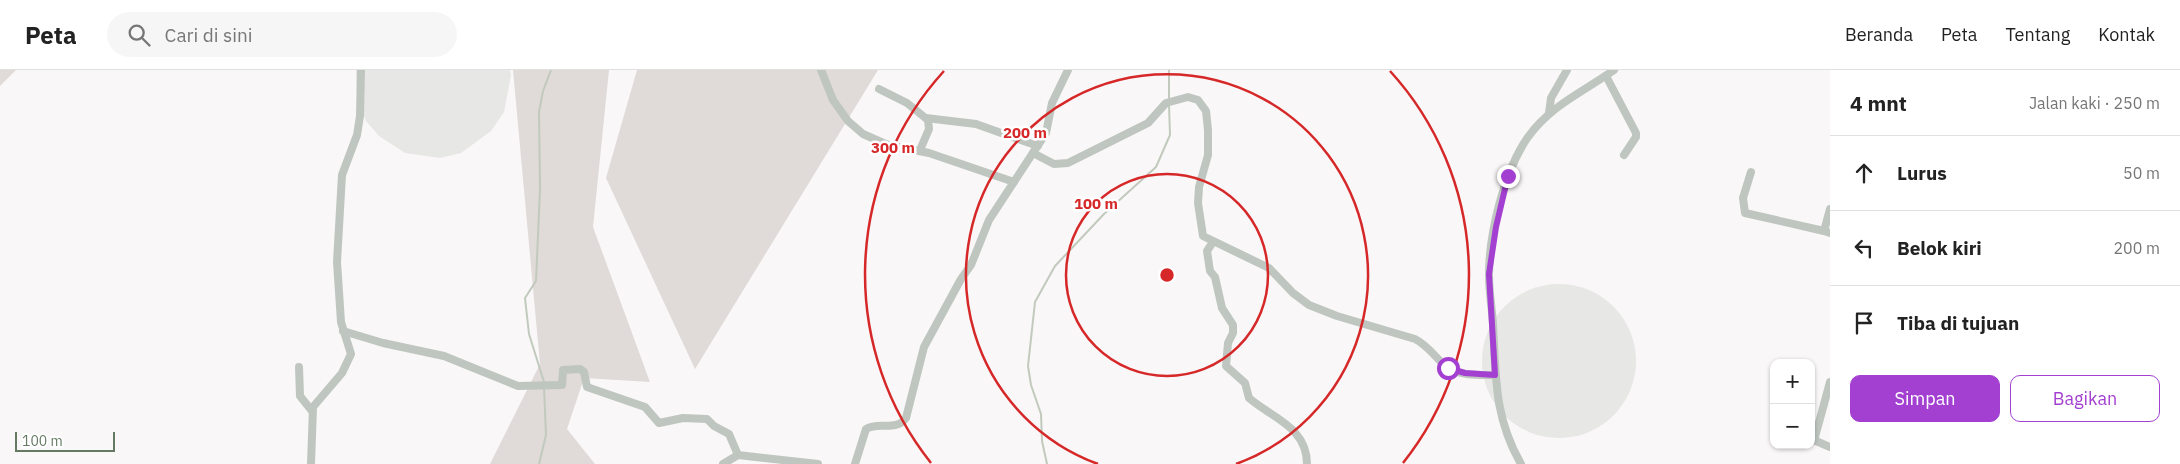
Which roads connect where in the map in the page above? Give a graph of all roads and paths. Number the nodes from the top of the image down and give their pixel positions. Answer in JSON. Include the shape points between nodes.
{"nodes":[{"id":1,"x":361,"y":70,"type":"edge"},
{"id":2,"x":821,"y":70,"type":"edge"},
{"id":3,"x":1068,"y":70,"type":"edge"},
{"id":4,"x":1567,"y":70,"type":"edge"},
{"id":5,"x":1614,"y":70,"type":"edge"},
{"id":6,"x":1606,"y":76,"type":"junction"},
{"id":7,"x":879,"y":89,"type":"dead end"},
{"id":8,"x":1549,"y":113,"type":"junction"},
{"id":9,"x":926,"y":118,"type":"junction"},
{"id":10,"x":1038,"y":146,"type":"junction"},
{"id":11,"x":920,"y":150,"type":"junction"},
{"id":12,"x":1033,"y":153,"type":"junction"},
{"id":13,"x":1624,"y":155,"type":"dead end"},
{"id":14,"x":1751,"y":172,"type":"dead end"},
{"id":15,"x":1014,"y":182,"type":"junction"},
{"id":16,"x":1830,"y":209,"type":"edge"},
{"id":17,"x":1827,"y":232,"type":"edge"},
{"id":18,"x":1213,"y":242,"type":"junction"},
{"id":19,"x":343,"y":331,"type":"junction"},
{"id":20,"x":299,"y":367,"type":"dead end"},
{"id":21,"x":1495,"y":375,"type":"junction"},
{"id":22,"x":1830,"y":382,"type":"edge"},
{"id":23,"x":312,"y":411,"type":"junction"},
{"id":24,"x":1830,"y":447,"type":"edge"},
{"id":25,"x":738,"y":455,"type":"junction"},
{"id":26,"x":311,"y":464,"type":"edge"},
{"id":27,"x":723,"y":464,"type":"edge"},
{"id":28,"x":818,"y":464,"type":"edge"},
{"id":29,"x":855,"y":464,"type":"edge"},
{"id":30,"x":1307,"y":464,"type":"edge"},
{"id":31,"x":1521,"y":464,"type":"edge"}],
"edges":[{"from":1,"to":19,"type":"street","via":[[357,135],[345,163],[340,199],[337,262]]},
{"from":2,"to":11,"type":"street","via":[[834,100],[855,128],[879,142]]},
{"from":3,"to":10,"type":"street","via":[[1052,103],[1048,128]]},
{"from":4,"to":8,"type":"street","via":[[1551,98]]},
{"from":5,"to":6,"type":"street"},
{"from":6,"to":8,"type":"street"},
{"from":6,"to":13,"type":"street","via":[[1636,133]]},
{"from":7,"to":9,"type":"street","via":[[907,103]]},
{"from":8,"to":21,"type":"street","via":[[1515,159],[1496,227],[1489,274]]},
{"from":9,"to":10,"type":"street","via":[[976,124]]},
{"from":9,"to":11,"type":"street","via":[[929,127]]},
{"from":10,"to":12,"type":"street"},
{"from":11,"to":15,"type":"street"},
{"from":12,"to":15,"type":"street"},
{"from":12,"to":18,"type":"street","via":[[1054,164],[1068,163],[1148,123],[1169,102],[1188,97],[1194,99],[1202,103],[1206,112],[1208,150],[1198,203],[1203,236]]},
{"from":14,"to":17,"type":"street","via":[[1743,198],[1745,213]]},
{"from":15,"to":29,"type":"street","via":[[988,220],[972,265],[924,348],[906,418],[897,425],[866,429]]},
{"from":16,"to":17,"type":"street"},
{"from":18,"to":21,"type":"street","via":[[1269,268],[1293,293],[1318,309],[1415,339],[1455,371]]},
{"from":18,"to":30,"type":"street","via":[[1207,251],[1210,271],[1233,329],[1226,366],[1246,382],[1249,398],[1300,437]]},
{"from":19,"to":23,"type":"street","via":[[351,350],[349,362]]},
{"from":19,"to":25,"type":"street","via":[[444,356],[518,386],[562,385],[564,370],[580,369],[584,372],[587,386],[645,407],[659,423],[707,418],[714,426],[730,434]]},
{"from":20,"to":23,"type":"street","via":[[300,396]]},
{"from":21,"to":31,"type":"street","via":[[1504,428]]},
{"from":22,"to":24,"type":"street","via":[[1814,437]]},
{"from":23,"to":26,"type":"street"},
{"from":25,"to":27,"type":"street"},
{"from":25,"to":28,"type":"street"}]}
